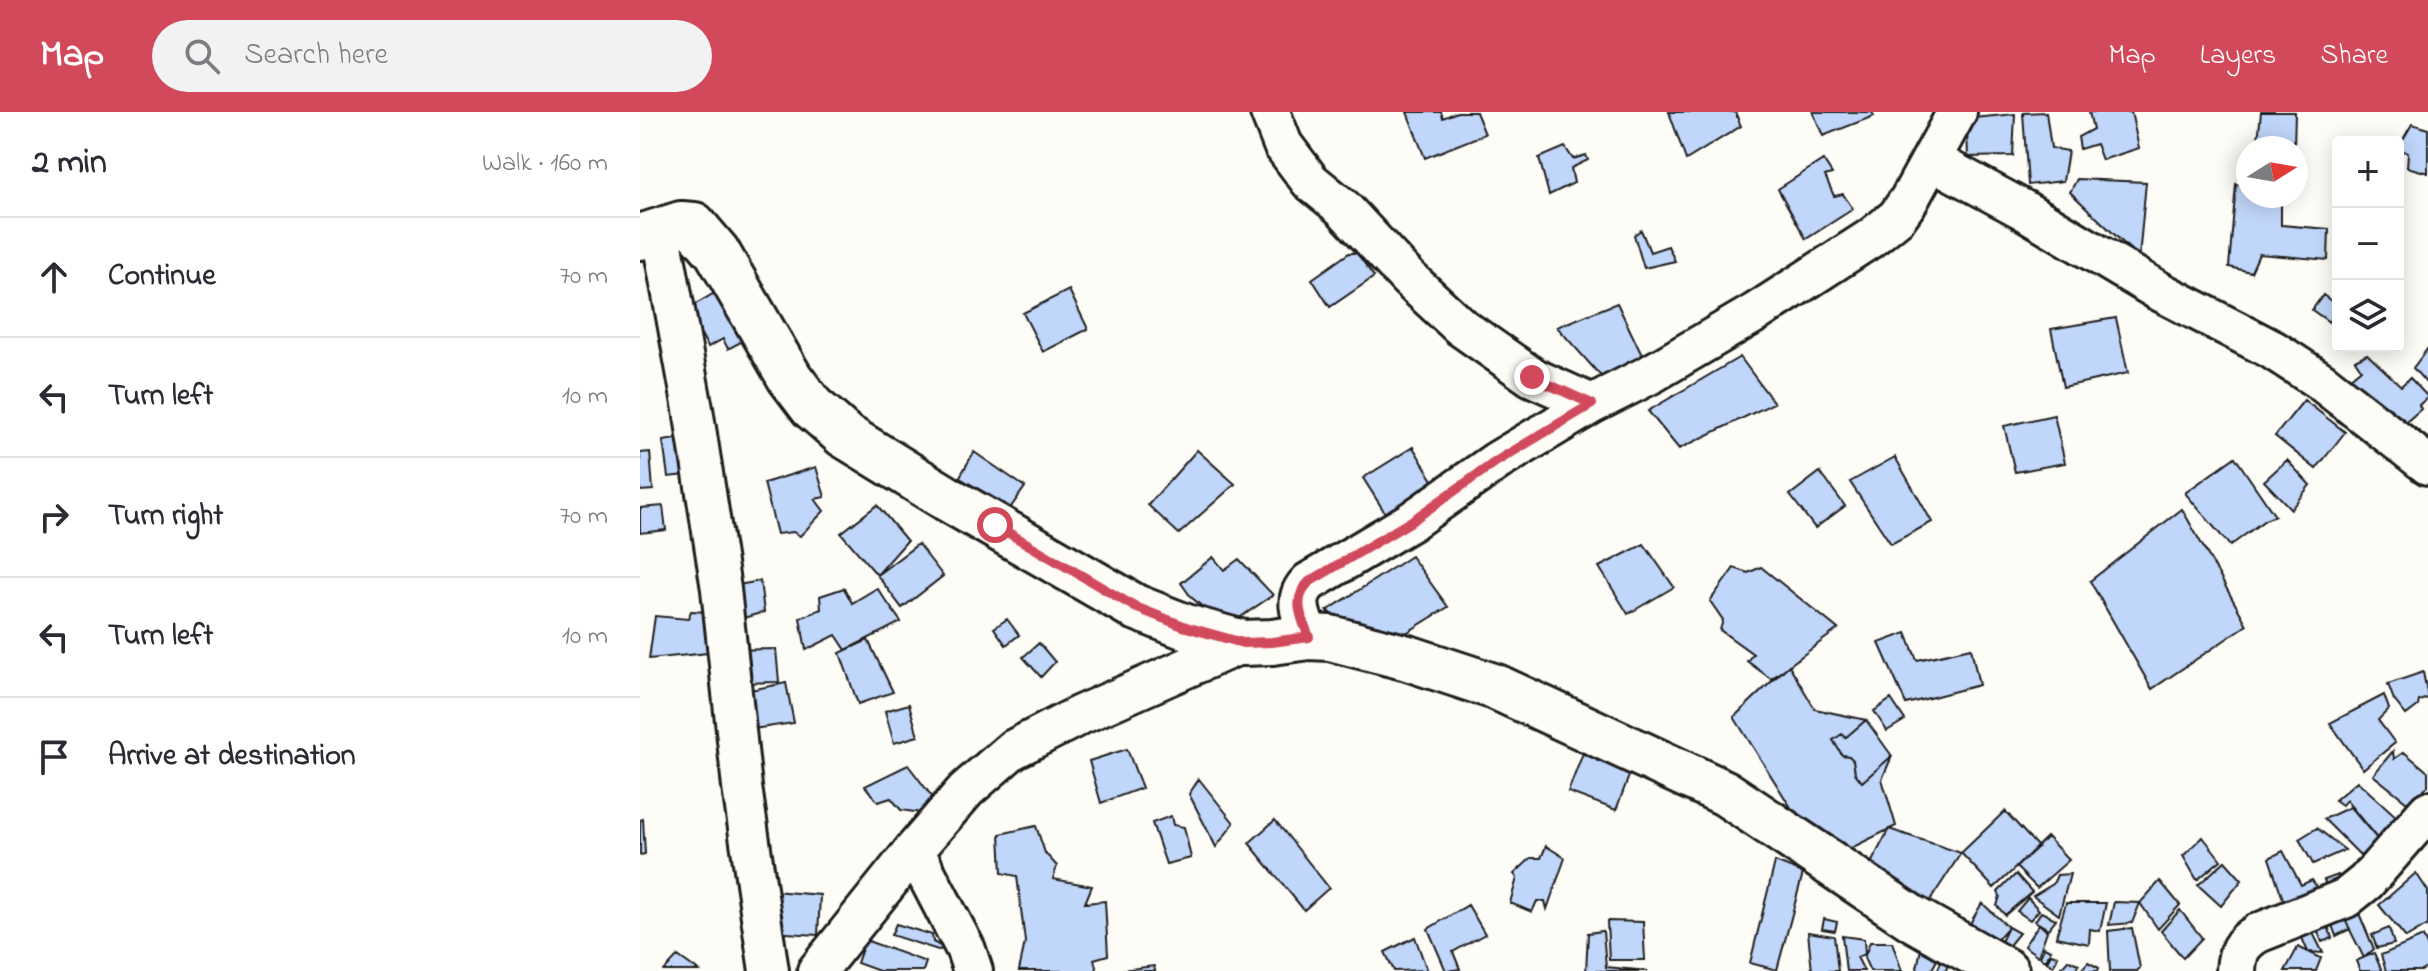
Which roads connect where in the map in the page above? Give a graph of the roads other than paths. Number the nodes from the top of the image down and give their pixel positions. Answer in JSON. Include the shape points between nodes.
{"nodes":[{"id":1,"x":1270,"y":112,"type":"edge"},
{"id":2,"x":1957,"y":112,"type":"edge"},
{"id":3,"x":1931,"y":160,"type":"junction"},
{"id":4,"x":650,"y":233,"type":"edge"},
{"id":5,"x":1592,"y":404,"type":"junction"},
{"id":6,"x":2428,"y":465,"type":"edge"},
{"id":7,"x":1309,"y":637,"type":"junction"},
{"id":8,"x":1243,"y":643,"type":"junction"},
{"id":9,"x":2428,"y":811,"type":"edge"},
{"id":10,"x":914,"y":850,"type":"junction"},
{"id":11,"x":769,"y":971,"type":"edge"},
{"id":12,"x":817,"y":971,"type":"edge"},
{"id":13,"x":973,"y":971,"type":"edge"},
{"id":14,"x":2006,"y":971,"type":"edge"},
{"id":15,"x":2236,"y":971,"type":"edge"}],
"edges":[{"from":1,"to":5,"type":"street","via":[[1283,145],[1310,181],[1461,327],[1532,377]]},
{"from":2,"to":3,"type":"street"},
{"from":3,"to":5,"type":"street","via":[[1897,217],[1871,238],[1755,313]]},
{"from":3,"to":6,"type":"street","via":[[2273,350]]},
{"from":4,"to":8,"type":"street","via":[[689,224],[703,234],[790,378],[844,435],[1135,607]]},
{"from":4,"to":11,"type":"street","via":[[693,409]]},
{"from":5,"to":7,"type":"street","via":[[1309,582],[1301,590],[1299,605]]},
{"from":7,"to":8,"type":"street"},
{"from":7,"to":14,"type":"street","via":[[1408,658],[1496,687],[1725,793],[1912,918]]},
{"from":8,"to":10,"type":"street","via":[[1012,750],[966,790]]},
{"from":9,"to":15,"type":"street","via":[[2346,898],[2246,940]]},
{"from":10,"to":12,"type":"street"},
{"from":10,"to":13,"type":"street"}]}
